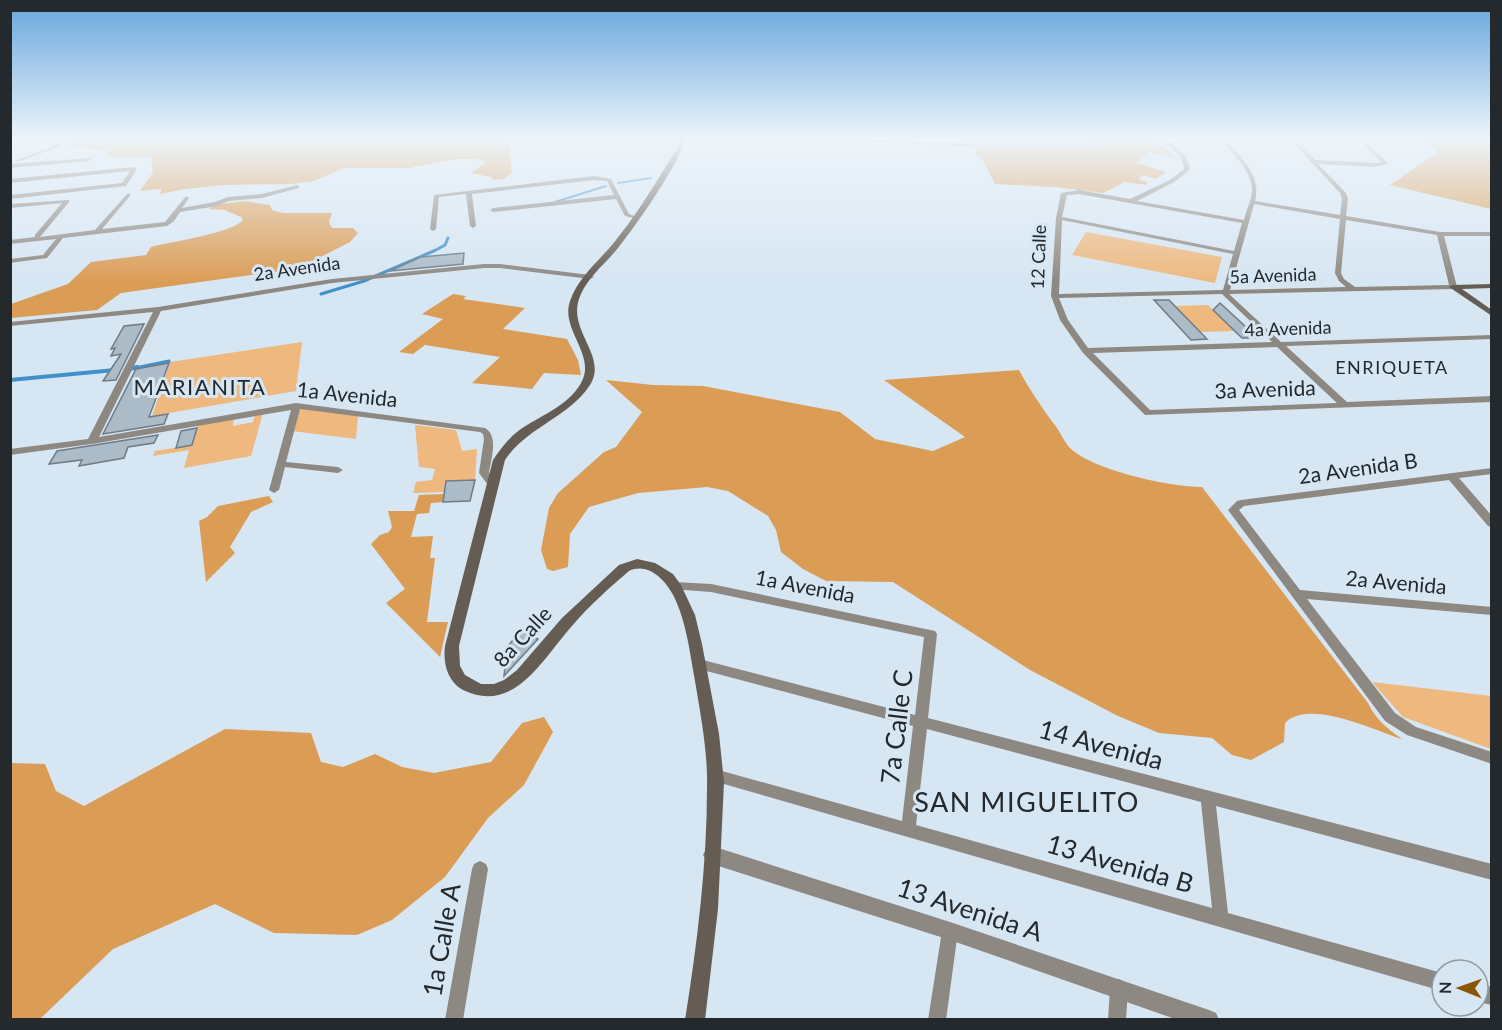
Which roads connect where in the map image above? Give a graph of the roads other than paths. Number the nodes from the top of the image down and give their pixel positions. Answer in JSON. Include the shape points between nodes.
{"nodes":[{"id":1,"x":113,"y":187,"type":"edge"},
{"id":2,"x":297,"y":187,"type":"dead end"},
{"id":3,"x":516,"y":187,"type":"edge"},
{"id":4,"x":612,"y":187,"type":"edge"},
{"id":5,"x":655,"y":187,"type":"edge"},
{"id":6,"x":1160,"y":187,"type":"edge"},
{"id":7,"x":1254,"y":187,"type":"edge"},
{"id":8,"x":1337,"y":187,"type":"edge"},
{"id":9,"x":469,"y":192,"type":"junction"},
{"id":10,"x":128,"y":195,"type":"dead end"},
{"id":11,"x":22,"y":196,"type":"junction"},
{"id":12,"x":10,"y":197,"type":"edge"},
{"id":13,"x":616,"y":197,"type":"junction"},
{"id":14,"x":186,"y":198,"type":"dead end"},
{"id":15,"x":1132,"y":202,"type":"junction"},
{"id":16,"x":1253,"y":202,"type":"junction"},
{"id":17,"x":11,"y":207,"type":"edge"},
{"id":18,"x":493,"y":210,"type":"dead end"},
{"id":19,"x":178,"y":211,"type":"junction"},
{"id":20,"x":1343,"y":217,"type":"junction"},
{"id":21,"x":635,"y":218,"type":"junction"},
{"id":22,"x":1059,"y":218,"type":"junction"},
{"id":23,"x":1246,"y":222,"type":"junction"},
{"id":24,"x":473,"y":226,"type":"dead end"},
{"id":25,"x":433,"y":229,"type":"dead end"},
{"id":26,"x":97,"y":232,"type":"junction"},
{"id":27,"x":1440,"y":234,"type":"junction"},
{"id":28,"x":1491,"y":234,"type":"edge"},
{"id":29,"x":37,"y":236,"type":"dead end"},
{"id":30,"x":61,"y":236,"type":"junction"},
{"id":31,"x":10,"y":243,"type":"edge"},
{"id":32,"x":1236,"y":253,"type":"junction"},
{"id":33,"x":10,"y":261,"type":"edge"},
{"id":34,"x":590,"y":277,"type":"junction"},
{"id":35,"x":1491,"y":286,"type":"edge"},
{"id":36,"x":1453,"y":287,"type":"junction"},
{"id":37,"x":1354,"y":290,"type":"junction"},
{"id":38,"x":1225,"y":294,"type":"junction"},
{"id":39,"x":1055,"y":296,"type":"junction"},
{"id":40,"x":158,"y":309,"type":"junction"},
{"id":41,"x":1491,"y":314,"type":"edge"},
{"id":42,"x":10,"y":324,"type":"edge"},
{"id":43,"x":1491,"y":338,"type":"edge"},
{"id":44,"x":1281,"y":344,"type":"junction"},
{"id":45,"x":1086,"y":351,"type":"junction"},
{"id":46,"x":1491,"y":399,"type":"edge"},
{"id":47,"x":1346,"y":405,"type":"junction"},
{"id":48,"x":296,"y":406,"type":"junction"},
{"id":49,"x":1148,"y":413,"type":"joint"},
{"id":50,"x":92,"y":441,"type":"junction"},
{"id":51,"x":10,"y":452,"type":"edge"},
{"id":52,"x":280,"y":464,"type":"junction"},
{"id":53,"x":338,"y":470,"type":"dead end"},
{"id":54,"x":1491,"y":471,"type":"edge"},
{"id":55,"x":1451,"y":475,"type":"junction"},
{"id":56,"x":492,"y":483,"type":"junction"},
{"id":57,"x":274,"y":490,"type":"dead end"},
{"id":58,"x":1491,"y":524,"type":"edge"},
{"id":59,"x":675,"y":586,"type":"junction"},
{"id":60,"x":1296,"y":594,"type":"junction"},
{"id":61,"x":1491,"y":611,"type":"edge"},
{"id":62,"x":927,"y":632,"type":"joint"},
{"id":63,"x":699,"y":664,"type":"junction"},
{"id":64,"x":922,"y":723,"type":"junction"},
{"id":65,"x":1491,"y":758,"type":"edge"},
{"id":66,"x":716,"y":775,"type":"junction"},
{"id":67,"x":1208,"y":798,"type":"junction"},
{"id":68,"x":908,"y":830,"type":"junction"},
{"id":69,"x":712,"y":855,"type":"junction"},
{"id":70,"x":480,"y":869,"type":"dead end"},
{"id":71,"x":1491,"y":872,"type":"edge"},
{"id":72,"x":1221,"y":920,"type":"junction"},
{"id":73,"x":950,"y":931,"type":"junction"},
{"id":74,"x":1430,"y":979,"type":"edge"},
{"id":75,"x":1119,"y":988,"type":"junction"},
{"id":76,"x":454,"y":1020,"type":"edge"},
{"id":77,"x":695,"y":1020,"type":"edge"},
{"id":78,"x":937,"y":1020,"type":"edge"},
{"id":79,"x":1117,"y":1020,"type":"edge"},
{"id":80,"x":1209,"y":1020,"type":"edge"}],
"edges":[{"from":1,"to":11,"type":"street"},
{"from":2,"to":19,"type":"street"},
{"from":3,"to":9,"type":"street"},
{"from":4,"to":13,"type":"street"},
{"from":5,"to":21,"type":"main road","name":"8a Calle"},
{"from":6,"to":15,"type":"street"},
{"from":7,"to":16,"type":"street"},
{"from":8,"to":20,"type":"street","via":[[1345,199]]},
{"from":9,"to":24,"type":"street"},
{"from":9,"to":25,"type":"street","via":[[436,196]]},
{"from":10,"to":26,"type":"street"},
{"from":11,"to":12,"type":"street"},
{"from":11,"to":17,"type":"street"},
{"from":13,"to":18,"type":"street"},
{"from":13,"to":21,"type":"street","via":[[627,215]]},
{"from":14,"to":19,"type":"street"},
{"from":15,"to":22,"type":"street","name":"12 Calle","via":[[1064,193]]},
{"from":15,"to":23,"type":"street"},
{"from":16,"to":20,"type":"street"},
{"from":16,"to":23,"type":"street"},
{"from":17,"to":29,"type":"street","via":[[67,201]]},
{"from":19,"to":26,"type":"street","via":[[166,224]]},
{"from":20,"to":27,"type":"street"},
{"from":20,"to":37,"type":"street","via":[[1338,276]]},
{"from":21,"to":34,"type":"main road","name":"8a Calle"},
{"from":22,"to":32,"type":"street"},
{"from":22,"to":39,"type":"street","name":"12 Calle"},
{"from":23,"to":32,"type":"street"},
{"from":26,"to":30,"type":"street"},
{"from":27,"to":28,"type":"street"},
{"from":27,"to":36,"type":"street"},
{"from":30,"to":31,"type":"street"},
{"from":30,"to":33,"type":"street","via":[[45,257]]},
{"from":32,"to":38,"type":"street"},
{"from":34,"to":40,"type":"street","name":"2a Avenida","via":[[497,266],[370,277]]},
{"from":34,"to":56,"type":"main road","name":"8a Calle","via":[[575,300],[572,317],[591,362],[587,383],[566,405],[512,440],[499,459]]},
{"from":35,"to":36,"type":"main road","name":"5a Avenida"},
{"from":36,"to":37,"type":"street","name":"5a Avenida"},
{"from":36,"to":41,"type":"main road"},
{"from":37,"to":38,"type":"street","name":"5a Avenida"},
{"from":38,"to":39,"type":"street","name":"5a Avenida"},
{"from":38,"to":44,"type":"street"},
{"from":39,"to":45,"type":"street","name":"12 Calle","via":[[1064,320]]},
{"from":40,"to":42,"type":"street","name":"2a Avenida"},
{"from":40,"to":50,"type":"street"},
{"from":43,"to":44,"type":"street","name":"4a Avenida"},
{"from":44,"to":45,"type":"street","name":"4a Avenida"},
{"from":44,"to":47,"type":"street"},
{"from":45,"to":49,"type":"street","name":"12 Calle"},
{"from":46,"to":47,"type":"street","name":"3a Avenida"},
{"from":47,"to":49,"type":"street","name":"3a Avenida"},
{"from":48,"to":50,"type":"street","name":"1a Avenida"},
{"from":48,"to":52,"type":"street"},
{"from":48,"to":56,"type":"street","name":"1a Avenida","via":[[482,430],[488,436],[484,473]]},
{"from":50,"to":51,"type":"street","name":"1a Avenida"},
{"from":52,"to":53,"type":"street"},
{"from":52,"to":57,"type":"street"},
{"from":54,"to":55,"type":"street","name":"2a Avenida B"},
{"from":55,"to":58,"type":"street"},
{"from":55,"to":60,"type":"street","name":"2a Avenida B","via":[[1241,503],[1233,510]]},
{"from":56,"to":59,"type":"main road","name":"8a Calle","via":[[451,654],[452,669],[466,685],[487,691],[516,680],[568,621],[628,565],[654,568]]},
{"from":59,"to":62,"type":"street","name":"1a Avenida","via":[[711,588]]},
{"from":59,"to":63,"type":"main road","name":"8a Calle","via":[[691,624]]},
{"from":60,"to":61,"type":"street","name":"2a Avenida"},
{"from":60,"to":65,"type":"street","via":[[1384,711],[1404,727]]},
{"from":62,"to":64,"type":"street","name":"7a Calle C","via":[[932,638]]},
{"from":63,"to":64,"type":"street","name":"14 Avenida"},
{"from":63,"to":66,"type":"main road","name":"8a Calle"},
{"from":64,"to":67,"type":"street","name":"14 Avenida"},
{"from":64,"to":68,"type":"street","name":"7a Calle C"},
{"from":66,"to":68,"type":"street","name":"13 Avenida B"},
{"from":66,"to":69,"type":"main road","name":"8a Calle"},
{"from":67,"to":71,"type":"street","name":"14 Avenida"},
{"from":67,"to":72,"type":"street"},
{"from":68,"to":72,"type":"street","name":"13 Avenida B"},
{"from":69,"to":73,"type":"street","name":"13 Avenida A"},
{"from":69,"to":77,"type":"main road","name":"8a Calle","via":[[706,948]]},
{"from":70,"to":76,"type":"street","name":"1a Calle A"},
{"from":72,"to":74,"type":"street","name":"13 Avenida B"},
{"from":73,"to":75,"type":"street","name":"13 Avenida A"},
{"from":73,"to":78,"type":"street"},
{"from":75,"to":79,"type":"street"},
{"from":75,"to":80,"type":"street","name":"13 Avenida A"}]}
